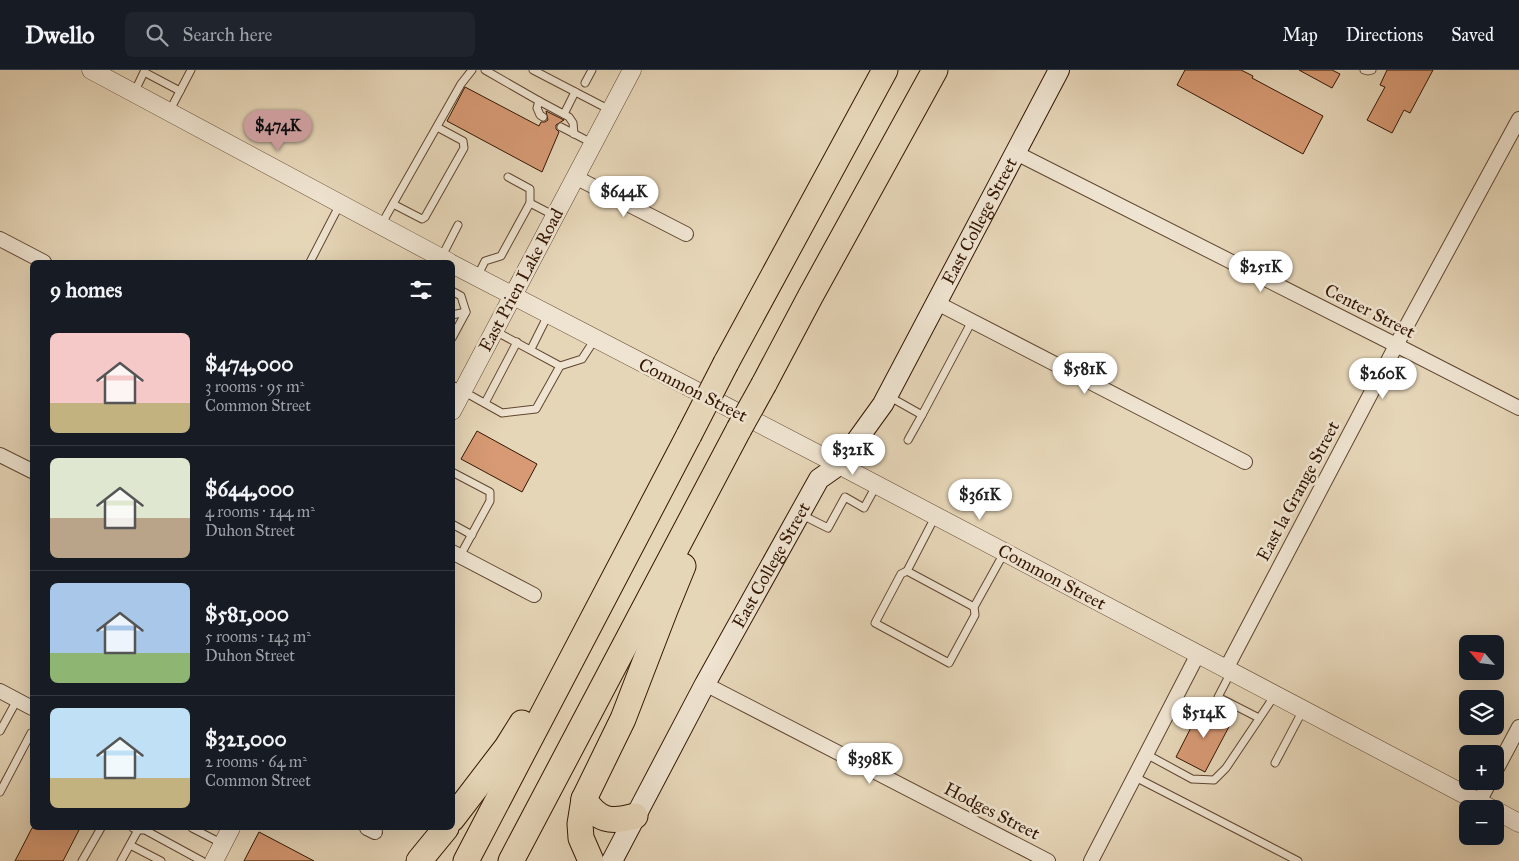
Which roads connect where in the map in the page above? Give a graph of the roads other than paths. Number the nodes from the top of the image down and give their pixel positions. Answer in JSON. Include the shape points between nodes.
{"nodes":[{"id":1,"x":91,"y":70,"type":"edge"},
{"id":2,"x":191,"y":70,"type":"edge"},
{"id":3,"x":472,"y":70,"type":"edge"},
{"id":4,"x":485,"y":70,"type":"edge"},
{"id":5,"x":533,"y":70,"type":"edge"},
{"id":6,"x":592,"y":70,"type":"edge"},
{"id":7,"x":885,"y":70,"type":"edge"},
{"id":8,"x":935,"y":70,"type":"edge"},
{"id":9,"x":1059,"y":70,"type":"edge"},
{"id":10,"x":1364,"y":70,"type":"edge"},
{"id":11,"x":1372,"y":70,"type":"edge"},
{"id":12,"x":629,"y":71,"type":"edge"},
{"id":13,"x":585,"y":83,"type":"dead end"},
{"id":14,"x":180,"y":91,"type":"junction"},
{"id":15,"x":576,"y":92,"type":"junction"},
{"id":16,"x":134,"y":93,"type":"junction"},
{"id":17,"x":539,"y":101,"type":"junction"},
{"id":18,"x":611,"y":110,"type":"junction"},
{"id":19,"x":169,"y":112,"type":"junction"},
{"id":20,"x":564,"y":114,"type":"junction"},
{"id":21,"x":544,"y":117,"type":"dead end"},
{"id":22,"x":1519,"y":119,"type":"edge"},
{"id":23,"x":437,"y":127,"type":"junction"},
{"id":24,"x":561,"y":127,"type":"dead end"},
{"id":25,"x":574,"y":134,"type":"junction"},
{"id":26,"x":593,"y":144,"type":"junction"},
{"id":27,"x":1016,"y":153,"type":"junction"},
{"id":28,"x":508,"y":177,"type":"dead end"},
{"id":29,"x":576,"y":177,"type":"junction"},
{"id":30,"x":530,"y":203,"type":"junction"},
{"id":31,"x":340,"y":204,"type":"junction"},
{"id":32,"x":393,"y":204,"type":"junction"},
{"id":33,"x":555,"y":216,"type":"junction"},
{"id":34,"x":458,"y":225,"type":"dead end"},
{"id":35,"x":381,"y":226,"type":"junction"},
{"id":36,"x":686,"y":234,"type":"dead end"},
{"id":37,"x":0,"y":239,"type":"edge"},
{"id":38,"x":440,"y":259,"type":"edge"},
{"id":39,"x":40,"y":260,"type":"edge"},
{"id":40,"x":311,"y":260,"type":"edge"},
{"id":41,"x":455,"y":267,"type":"edge"},
{"id":42,"x":477,"y":278,"type":"junction"},
{"id":43,"x":455,"y":293,"type":"edge"},
{"id":44,"x":461,"y":296,"type":"junction"},
{"id":45,"x":512,"y":296,"type":"junction"},
{"id":46,"x":455,"y":297,"type":"edge"},
{"id":47,"x":937,"y":303,"type":"junction"},
{"id":48,"x":466,"y":312,"type":"junction"},
{"id":49,"x":455,"y":314,"type":"edge"},
{"id":50,"x":548,"y":315,"type":"junction"},
{"id":51,"x":972,"y":321,"type":"junction"},
{"id":52,"x":494,"y":331,"type":"junction"},
{"id":53,"x":455,"y":332,"type":"edge"},
{"id":54,"x":595,"y":339,"type":"junction"},
{"id":55,"x":517,"y":342,"type":"junction"},
{"id":56,"x":1396,"y":345,"type":"junction"},
{"id":57,"x":531,"y":349,"type":"junction"},
{"id":58,"x":560,"y":366,"type":"junction"},
{"id":59,"x":458,"y":388,"type":"edge"},
{"id":60,"x":887,"y":395,"type":"junction"},
{"id":61,"x":485,"y":403,"type":"junction"},
{"id":62,"x":1519,"y":408,"type":"edge"},
{"id":63,"x":922,"y":415,"type":"junction"},
{"id":64,"x":908,"y":440,"type":"dead end"},
{"id":65,"x":0,"y":455,"type":"edge"},
{"id":66,"x":724,"y":458,"type":"junction"},
{"id":67,"x":1246,"y":462,"type":"dead end"},
{"id":68,"x":839,"y":465,"type":"junction"},
{"id":69,"x":30,"y":471,"type":"edge"},
{"id":70,"x":455,"y":474,"type":"edge"},
{"id":71,"x":876,"y":485,"type":"junction"},
{"id":72,"x":800,"y":513,"type":"junction"},
{"id":73,"x":936,"y":516,"type":"junction"},
{"id":74,"x":455,"y":526,"type":"edge"},
{"id":75,"x":472,"y":536,"type":"junction"},
{"id":76,"x":1004,"y":552,"type":"junction"},
{"id":77,"x":456,"y":554,"type":"edge"},
{"id":78,"x":907,"y":571,"type":"junction"},
{"id":79,"x":534,"y":595,"type":"dead end"},
{"id":80,"x":603,"y":600,"type":"junction"},
{"id":81,"x":974,"y":607,"type":"junction"},
{"id":82,"x":1198,"y":654,"type":"junction"},
{"id":83,"x":1229,"y":670,"type":"junction"},
{"id":84,"x":705,"y":684,"type":"junction"},
{"id":85,"x":0,"y":691,"type":"edge"},
{"id":86,"x":1275,"y":695,"type":"junction"},
{"id":87,"x":17,"y":700,"type":"junction"},
{"id":88,"x":30,"y":707,"type":"edge"},
{"id":89,"x":1303,"y":710,"type":"junction"},
{"id":90,"x":1259,"y":718,"type":"junction"},
{"id":91,"x":1519,"y":727,"type":"edge"},
{"id":92,"x":0,"y":730,"type":"edge"},
{"id":93,"x":30,"y":736,"type":"edge"},
{"id":94,"x":1146,"y":754,"type":"junction"},
{"id":95,"x":1504,"y":755,"type":"edge"},
{"id":96,"x":1275,"y":763,"type":"dead end"},
{"id":97,"x":1135,"y":777,"type":"junction"},
{"id":98,"x":0,"y":792,"type":"edge"},
{"id":99,"x":584,"y":799,"type":"junction"},
{"id":100,"x":1476,"y":800,"type":"edge"},
{"id":101,"x":455,"y":815,"type":"edge"},
{"id":102,"x":1504,"y":815,"type":"edge"},
{"id":103,"x":635,"y":816,"type":"junction"},
{"id":104,"x":1519,"y":823,"type":"edge"},
{"id":105,"x":100,"y":830,"type":"edge"},
{"id":106,"x":136,"y":830,"type":"edge"},
{"id":107,"x":145,"y":830,"type":"edge"},
{"id":108,"x":198,"y":830,"type":"edge"},
{"id":109,"x":230,"y":830,"type":"edge"},
{"id":110,"x":444,"y":830,"type":"edge"},
{"id":111,"x":223,"y":844,"type":"junction"},
{"id":112,"x":130,"y":845,"type":"junction"},
{"id":113,"x":82,"y":861,"type":"edge"},
{"id":114,"x":121,"y":861,"type":"edge"},
{"id":115,"x":161,"y":861,"type":"edge"},
{"id":116,"x":202,"y":861,"type":"edge"},
{"id":117,"x":214,"y":861,"type":"edge"},
{"id":118,"x":419,"y":861,"type":"edge"},
{"id":119,"x":466,"y":861,"type":"edge"},
{"id":120,"x":511,"y":861,"type":"edge"},
{"id":121,"x":591,"y":861,"type":"edge"},
{"id":122,"x":612,"y":861,"type":"edge"},
{"id":123,"x":1048,"y":861,"type":"edge"},
{"id":124,"x":1091,"y":861,"type":"edge"},
{"id":125,"x":1298,"y":861,"type":"edge"}],
"edges":[{"from":1,"to":16,"type":"street","name":"Common Street"},
{"from":2,"to":14,"type":"lane"},
{"from":3,"to":23,"type":"lane"},
{"from":4,"to":17,"type":"lane"},
{"from":5,"to":15,"type":"lane"},
{"from":6,"to":13,"type":"lane"},
{"from":7,"to":80,"type":"highway","bridge":true,"via":[[726,363]]},
{"from":8,"to":66,"type":"highway","bridge":true},
{"from":9,"to":27,"type":"main road","name":"East College Street"},
{"from":10,"to":11,"type":"lane"},
{"from":12,"to":18,"type":"street","name":"East Prien Lake Road"},
{"from":14,"to":16,"type":"lane","via":[[144,72]]},
{"from":14,"to":19,"type":"lane"},
{"from":15,"to":18,"type":"lane"},
{"from":15,"to":20,"type":"lane"},
{"from":16,"to":19,"type":"street","name":"Common Street"},
{"from":17,"to":20,"type":"lane"},
{"from":17,"to":21,"type":"lane","via":[[537,108]]},
{"from":18,"to":26,"type":"street","name":"East Prien Lake Road"},
{"from":19,"to":31,"type":"street","name":"Common Street"},
{"from":20,"to":25,"type":"lane","via":[[573,123]]},
{"from":22,"to":56,"type":"street","name":"East la Grange Street"},
{"from":23,"to":32,"type":"lane"},
{"from":23,"to":32,"type":"lane","via":[[464,141],[464,148],[426,217]]},
{"from":24,"to":25,"type":"lane"},
{"from":25,"to":26,"type":"lane"},
{"from":26,"to":29,"type":"street","name":"East Prien Lake Road"},
{"from":27,"to":47,"type":"main road","name":"East College Street"},
{"from":27,"to":56,"type":"street","name":"Center Street"},
{"from":28,"to":30,"type":"lane","via":[[530,188]]},
{"from":29,"to":33,"type":"street","name":"East Prien Lake Road"},
{"from":29,"to":36,"type":"street"},
{"from":30,"to":33,"type":"lane"},
{"from":30,"to":42,"type":"lane","via":[[501,256],[485,262]]},
{"from":31,"to":35,"type":"street","name":"Common Street"},
{"from":31,"to":40,"type":"lane"},
{"from":32,"to":35,"type":"lane"},
{"from":33,"to":45,"type":"street","name":"East Prien Lake Road"},
{"from":34,"to":38,"type":"lane"},
{"from":35,"to":38,"type":"street","name":"Common Street"},
{"from":37,"to":39,"type":"street"},
{"from":41,"to":42,"type":"street","name":"Common Street"},
{"from":42,"to":45,"type":"street","name":"Common Street"},
{"from":43,"to":44,"type":"lane"},
{"from":44,"to":46,"type":"lane"},
{"from":44,"to":48,"type":"lane"},
{"from":45,"to":50,"type":"street","name":"Common Street"},
{"from":45,"to":52,"type":"street","name":"East Prien Lake Road"},
{"from":47,"to":51,"type":"street"},
{"from":47,"to":60,"type":"main road","name":"East College Street"},
{"from":48,"to":49,"type":"lane"},
{"from":48,"to":53,"type":"lane"},
{"from":50,"to":54,"type":"street","name":"Common Street"},
{"from":50,"to":57,"type":"lane"},
{"from":51,"to":63,"type":"lane"},
{"from":51,"to":67,"type":"street"},
{"from":52,"to":55,"type":"lane"},
{"from":52,"to":59,"type":"street","name":"East Prien Lake Road"},
{"from":54,"to":58,"type":"lane","via":[[582,359]]},
{"from":54,"to":68,"type":"street","name":"Common Street"},
{"from":55,"to":57,"type":"lane"},
{"from":55,"to":61,"type":"lane"},
{"from":56,"to":62,"type":"street","name":"Center Street"},
{"from":56,"to":83,"type":"street","name":"East la Grange Street"},
{"from":57,"to":58,"type":"lane"},
{"from":58,"to":61,"type":"lane","via":[[536,409],[502,412]]},
{"from":59,"to":61,"type":"lane"},
{"from":60,"to":63,"type":"lane"},
{"from":60,"to":68,"type":"main road","name":"East College Street"},
{"from":63,"to":64,"type":"lane"},
{"from":65,"to":69,"type":"street"},
{"from":66,"to":99,"type":"highway","via":[[714,498],[664,610],[623,718]]},
{"from":66,"to":120,"type":"highway"},
{"from":68,"to":71,"type":"street","name":"Common Street"},
{"from":68,"to":72,"type":"main road","name":"East College Street","via":[[819,479]]},
{"from":70,"to":75,"type":"lane","via":[[490,492],[490,502]]},
{"from":71,"to":72,"type":"lane","via":[[864,508],[845,497],[828,528]]},
{"from":71,"to":73,"type":"street","name":"Common Street"},
{"from":72,"to":84,"type":"main road","name":"East College Street"},
{"from":73,"to":76,"type":"street","name":"Common Street"},
{"from":73,"to":78,"type":"lane"},
{"from":74,"to":75,"type":"lane"},
{"from":75,"to":77,"type":"lane"},
{"from":76,"to":81,"type":"lane"},
{"from":76,"to":82,"type":"street","name":"Common Street"},
{"from":77,"to":79,"type":"street"},
{"from":78,"to":81,"type":"lane"},
{"from":78,"to":81,"type":"lane","via":[[901,574],[875,623],[949,663],[975,615]]},
{"from":80,"to":101,"type":"highway","via":[[507,747]]},
{"from":80,"to":119,"type":"highway"},
{"from":82,"to":83,"type":"street","name":"Common Street"},
{"from":82,"to":94,"type":"street"},
{"from":83,"to":86,"type":"street","name":"Common Street"},
{"from":83,"to":90,"type":"lane","via":[[1218,697]]},
{"from":84,"to":103,"type":"main road","name":"East College Street"},
{"from":84,"to":123,"type":"street","name":"Hodges Street"},
{"from":85,"to":87,"type":"street"},
{"from":86,"to":89,"type":"street","name":"Common Street"},
{"from":86,"to":90,"type":"lane"},
{"from":87,"to":88,"type":"street"},
{"from":87,"to":92,"type":"lane"},
{"from":89,"to":96,"type":"lane"},
{"from":89,"to":100,"type":"street","name":"Common Street"},
{"from":90,"to":94,"type":"lane","via":[[1226,768],[1214,780],[1192,780]]},
{"from":91,"to":95,"type":"street"},
{"from":93,"to":98,"type":"lane"},
{"from":94,"to":97,"type":"street"},
{"from":97,"to":124,"type":"street"},
{"from":97,"to":125,"type":"lane"},
{"from":99,"to":103,"type":"highway","via":[[592,812],[606,819],[618,821]]},
{"from":99,"to":121,"type":"highway","via":[[581,838]]},
{"from":102,"to":104,"type":"street","name":"Common Street"},
{"from":103,"to":122,"type":"main road","name":"East College Street"},
{"from":105,"to":113,"type":"lane"},
{"from":106,"to":112,"type":"lane"},
{"from":107,"to":116,"type":"lane"},
{"from":108,"to":111,"type":"lane"},
{"from":109,"to":111,"type":"street"},
{"from":110,"to":118,"type":"highway"},
{"from":111,"to":117,"type":"street"},
{"from":112,"to":114,"type":"lane"},
{"from":112,"to":115,"type":"lane"}]}
